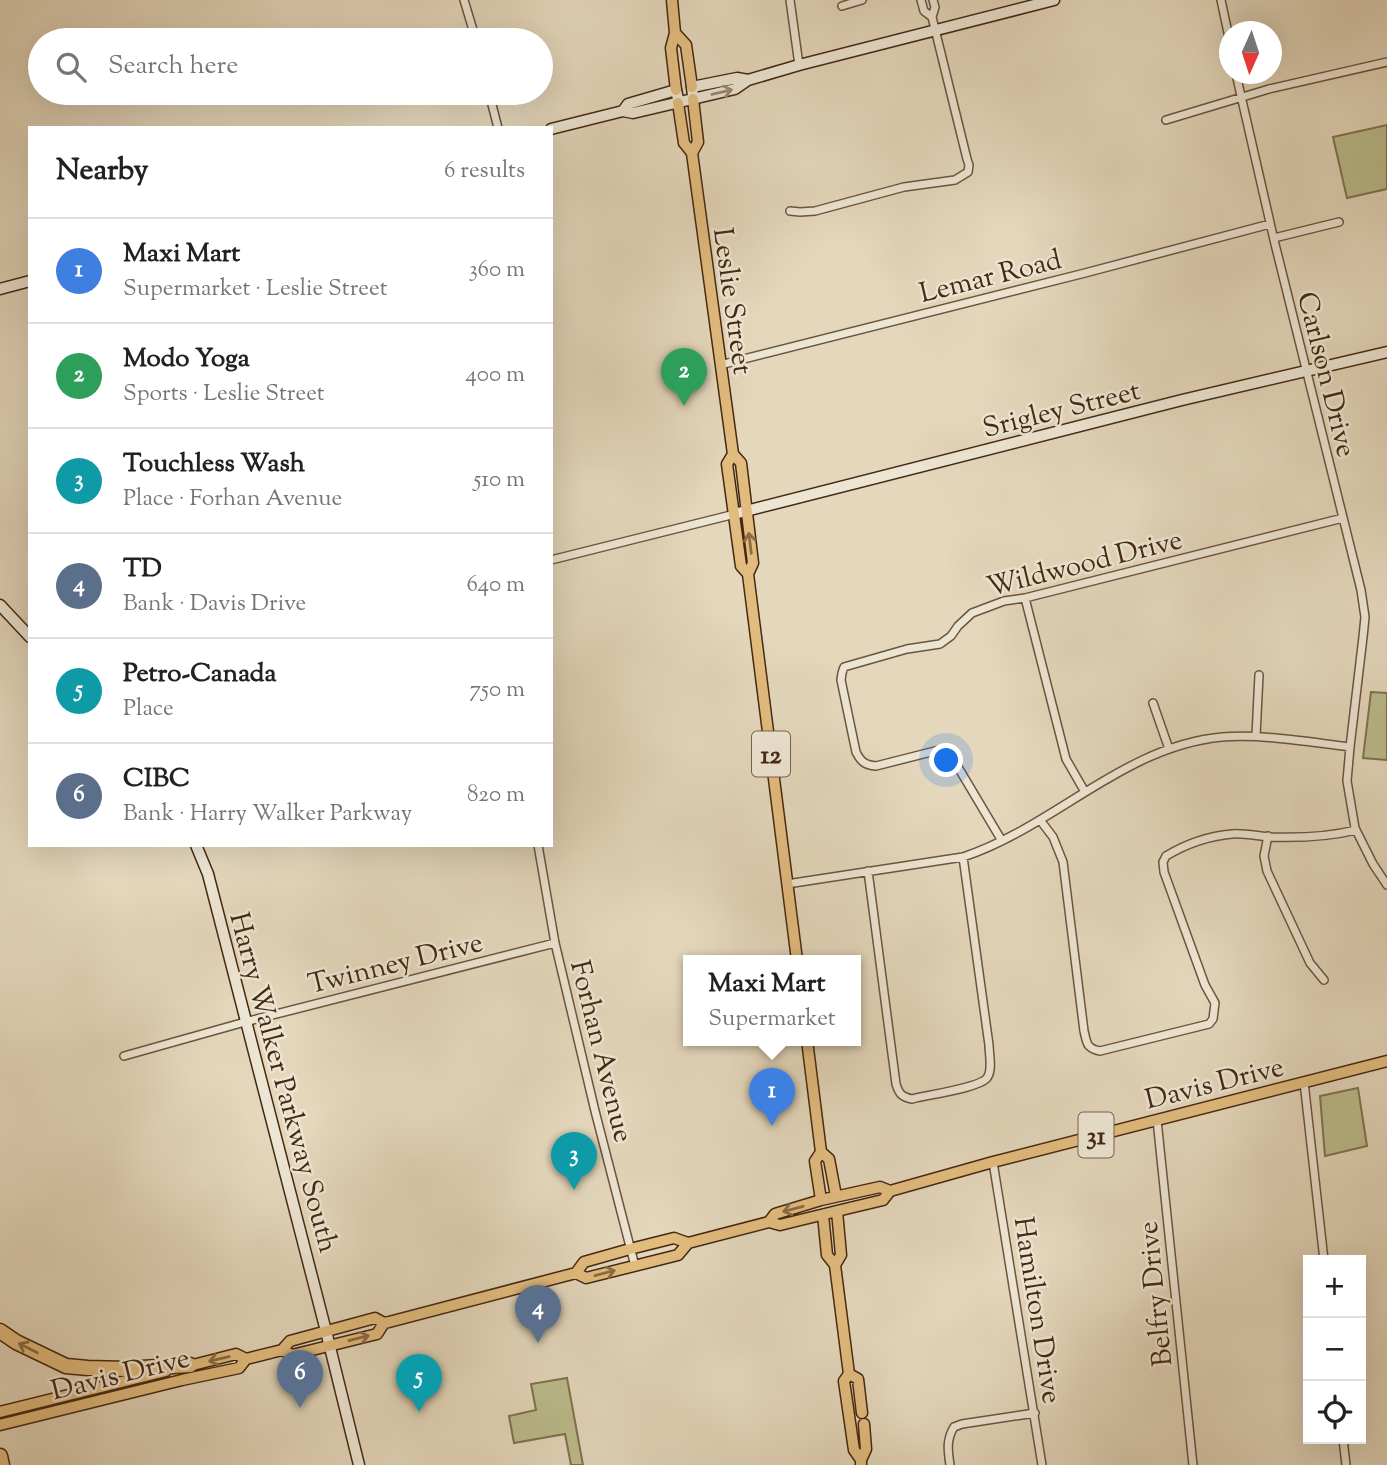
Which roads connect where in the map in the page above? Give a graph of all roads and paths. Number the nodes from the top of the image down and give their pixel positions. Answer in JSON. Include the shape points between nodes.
{"nodes":[{"id":1,"x":464,"y":0,"type":"edge"},
{"id":2,"x":672,"y":0,"type":"edge"},
{"id":3,"x":790,"y":0,"type":"edge"},
{"id":4,"x":861,"y":0,"type":"edge"},
{"id":5,"x":921,"y":0,"type":"edge"},
{"id":6,"x":933,"y":0,"type":"edge"},
{"id":7,"x":1055,"y":0,"type":"edge"},
{"id":8,"x":1221,"y":0,"type":"edge"},
{"id":9,"x":842,"y":6,"type":"dead end"},
{"id":10,"x":932,"y":17,"type":"junction"},
{"id":11,"x":1226,"y":21,"type":"edge"},
{"id":12,"x":472,"y":28,"type":"edge"},
{"id":13,"x":935,"y":29,"type":"junction"},
{"id":14,"x":675,"y":33,"type":"junction"},
{"id":15,"x":1387,"y":62,"type":"edge"},
{"id":16,"x":799,"y":65,"type":"junction"},
{"id":17,"x":1238,"y":84,"type":"edge"},
{"id":18,"x":676,"y":90,"type":"junction"},
{"id":19,"x":692,"y":93,"type":"junction"},
{"id":20,"x":1241,"y":97,"type":"junction"},
{"id":21,"x":678,"y":103,"type":"junction"},
{"id":22,"x":492,"y":105,"type":"edge"},
{"id":23,"x":623,"y":111,"type":"junction"},
{"id":24,"x":1166,"y":120,"type":"dead end"},
{"id":25,"x":497,"y":126,"type":"edge"},
{"id":26,"x":553,"y":128,"type":"edge"},
{"id":27,"x":692,"y":153,"type":"junction"},
{"id":28,"x":790,"y":211,"type":"dead end"},
{"id":29,"x":1339,"y":222,"type":"dead end"},
{"id":30,"x":1270,"y":224,"type":"junction"},
{"id":31,"x":1274,"y":238,"type":"junction"},
{"id":32,"x":28,"y":282,"type":"edge"},
{"id":33,"x":0,"y":289,"type":"edge"},
{"id":34,"x":1387,"y":352,"type":"edge"},
{"id":35,"x":720,"y":365,"type":"junction"},
{"id":36,"x":1306,"y":371,"type":"junction"},
{"id":37,"x":741,"y":513,"type":"junction"},
{"id":38,"x":1343,"y":517,"type":"junction"},
{"id":39,"x":553,"y":560,"type":"edge"},
{"id":40,"x":1025,"y":598,"type":"junction"},
{"id":41,"x":0,"y":605,"type":"edge"},
{"id":42,"x":28,"y":635,"type":"edge"},
{"id":43,"x":1259,"y":675,"type":"dead end"},
{"id":44,"x":1153,"y":704,"type":"dead end"},
{"id":45,"x":1256,"y":736,"type":"junction"},
{"id":46,"x":1350,"y":747,"type":"junction"},
{"id":47,"x":1169,"y":749,"type":"junction"},
{"id":48,"x":1085,"y":792,"type":"junction"},
{"id":49,"x":1040,"y":820,"type":"junction"},
{"id":50,"x":1356,"y":831,"type":"junction"},
{"id":51,"x":1268,"y":836,"type":"junction"},
{"id":52,"x":1002,"y":841,"type":"junction"},
{"id":53,"x":197,"y":847,"type":"edge"},
{"id":54,"x":538,"y":847,"type":"edge"},
{"id":55,"x":963,"y":857,"type":"junction"},
{"id":56,"x":868,"y":872,"type":"junction"},
{"id":57,"x":787,"y":884,"type":"junction"},
{"id":58,"x":1387,"y":885,"type":"edge"},
{"id":59,"x":555,"y":943,"type":"junction"},
{"id":60,"x":796,"y":955,"type":"edge"},
{"id":61,"x":1324,"y":980,"type":"dead end"},
{"id":62,"x":245,"y":1022,"type":"junction"},
{"id":63,"x":808,"y":1046,"type":"edge"},
{"id":64,"x":124,"y":1056,"type":"dead end"},
{"id":65,"x":1387,"y":1062,"type":"edge"},
{"id":66,"x":1304,"y":1082,"type":"junction"},
{"id":67,"x":1157,"y":1120,"type":"junction"},
{"id":68,"x":821,"y":1152,"type":"junction"},
{"id":69,"x":993,"y":1161,"type":"junction"},
{"id":70,"x":890,"y":1191,"type":"junction"},
{"id":71,"x":836,"y":1196,"type":"junction"},
{"id":72,"x":821,"y":1200,"type":"junction"},
{"id":73,"x":837,"y":1211,"type":"junction"},
{"id":74,"x":823,"y":1215,"type":"junction"},
{"id":75,"x":769,"y":1222,"type":"junction"},
{"id":76,"x":688,"y":1243,"type":"junction"},
{"id":77,"x":630,"y":1249,"type":"junction"},
{"id":78,"x":1323,"y":1255,"type":"edge"},
{"id":79,"x":835,"y":1265,"type":"junction"},
{"id":80,"x":635,"y":1266,"type":"junction"},
{"id":81,"x":576,"y":1273,"type":"junction"},
{"id":82,"x":384,"y":1324,"type":"junction"},
{"id":83,"x":0,"y":1331,"type":"edge"},
{"id":84,"x":326,"y":1331,"type":"junction"},
{"id":85,"x":330,"y":1346,"type":"junction"},
{"id":86,"x":282,"y":1350,"type":"junction"},
{"id":87,"x":246,"y":1359,"type":"junction"},
{"id":88,"x":190,"y":1365,"type":"junction"},
{"id":89,"x":849,"y":1374,"type":"junction"},
{"id":90,"x":0,"y":1412,"type":"edge"},
{"id":91,"x":1035,"y":1413,"type":"junction"},
{"id":92,"x":0,"y":1425,"type":"edge"},
{"id":93,"x":1344,"y":1444,"type":"edge"},
{"id":94,"x":0,"y":1456,"type":"edge"},
{"id":95,"x":861,"y":1463,"type":"edge"},
{"id":96,"x":2,"y":1465,"type":"edge"},
{"id":97,"x":359,"y":1465,"type":"edge"},
{"id":98,"x":950,"y":1465,"type":"edge"},
{"id":99,"x":1042,"y":1465,"type":"edge"},
{"id":100,"x":1193,"y":1465,"type":"edge"},
{"id":101,"x":1346,"y":1465,"type":"edge"}],
"edges":[{"from":1,"to":12,"type":"street"},
{"from":2,"to":14,"type":"main road","name":"Leslie Street","number":"12"},
{"from":3,"to":16,"type":"street"},
{"from":4,"to":9,"type":"street"},
{"from":5,"to":10,"type":"street"},
{"from":6,"to":10,"type":"street"},
{"from":7,"to":13,"type":"street"},
{"from":8,"to":11,"type":"street"},
{"from":10,"to":13,"type":"street"},
{"from":13,"to":16,"type":"street"},
{"from":13,"to":28,"type":"street","via":[[968,172],[955,180],[904,187],[815,211]]},
{"from":14,"to":18,"type":"main road","name":"Leslie Street","number":"12","via":[[671,48]]},
{"from":14,"to":19,"type":"main road","name":"Leslie Street","number":"12","via":[[686,45]]},
{"from":15,"to":20,"type":"street"},
{"from":16,"to":19,"type":"street"},
{"from":17,"to":20,"type":"street","name":"Carlson Drive"},
{"from":18,"to":19,"type":"street"},
{"from":18,"to":21,"type":"street","name":"Leslie Street","number":"12"},
{"from":18,"to":23,"type":"street","via":[[628,104]]},
{"from":19,"to":21,"type":"street"},
{"from":19,"to":27,"type":"main road","name":"Leslie Street","number":"12","via":[[698,142]]},
{"from":20,"to":24,"type":"street"},
{"from":20,"to":30,"type":"street","name":"Carlson Drive"},
{"from":21,"to":23,"type":"street"},
{"from":21,"to":27,"type":"main road","name":"Leslie Street","number":"12","via":[[684,143]]},
{"from":22,"to":25,"type":"street"},
{"from":23,"to":26,"type":"street"},
{"from":27,"to":35,"type":"main road","name":"Leslie Street","number":"12"},
{"from":29,"to":31,"type":"street"},
{"from":30,"to":31,"type":"street","name":"Carlson Drive"},
{"from":30,"to":35,"type":"street","name":"Lemar Road"},
{"from":31,"to":36,"type":"street","name":"Carlson Drive"},
{"from":32,"to":33,"type":"street"},
{"from":34,"to":36,"type":"street","name":"Srigley Street"},
{"from":35,"to":37,"type":"main road","name":"Leslie Street","number":"12","via":[[733,454],[727,464]]},
{"from":36,"to":37,"type":"street","name":"Srigley Street"},
{"from":36,"to":38,"type":"street","name":"Carlson Drive"},
{"from":37,"to":39,"type":"street"},
{"from":37,"to":57,"type":"main road","name":"Leslie Street","number":"12","via":[[741,566],[748,574]]},
{"from":38,"to":40,"type":"street","name":"Wildwood Drive"},
{"from":38,"to":46,"type":"street","name":"Carlson Drive","via":[[1365,617]]},
{"from":40,"to":48,"type":"street","via":[[1066,758]]},
{"from":40,"to":52,"type":"street","name":"Wildwood Drive","via":[[972,613],[940,644],[844,667],[842,673],[856,752],[862,762],[876,766],[939,750],[947,753]]},
{"from":41,"to":42,"type":"street"},
{"from":43,"to":45,"type":"street"},
{"from":44,"to":47,"type":"street"},
{"from":45,"to":46,"type":"street"},
{"from":45,"to":47,"type":"street","via":[[1221,737]]},
{"from":46,"to":50,"type":"street","name":"Carlson Drive","via":[[1347,781]]},
{"from":47,"to":48,"type":"street"},
{"from":48,"to":49,"type":"street"},
{"from":49,"to":51,"type":"street","via":[[1063,862],[1084,1031],[1087,1043],[1100,1051],[1209,1024],[1213,1019],[1214,1003],[1163,862],[1173,852],[1209,838]]},
{"from":49,"to":52,"type":"street"},
{"from":50,"to":51,"type":"street"},
{"from":50,"to":58,"type":"street","name":"Carlson Drive"},
{"from":51,"to":61,"type":"street","via":[[1267,871],[1310,963]]},
{"from":52,"to":55,"type":"street"},
{"from":53,"to":62,"type":"street","name":"Harry Walker Parkway South","via":[[208,874]]},
{"from":54,"to":59,"type":"street","name":"Forhan Avenue"},
{"from":55,"to":56,"type":"street"},
{"from":55,"to":56,"type":"street","via":[[990,1071],[975,1085],[912,1099],[898,1093],[895,1084]]},
{"from":56,"to":57,"type":"street"},
{"from":57,"to":60,"type":"main road","name":"Leslie Street","number":"12"},
{"from":59,"to":62,"type":"street","name":"Twinney Drive"},
{"from":59,"to":77,"type":"street","name":"Forhan Avenue"},
{"from":62,"to":64,"type":"street","name":"Twinney Drive"},
{"from":62,"to":84,"type":"street","name":"Harry Walker Parkway South"},
{"from":63,"to":68,"type":"main road"},
{"from":65,"to":66,"type":"main road","name":"Davis Drive","number":"31"},
{"from":66,"to":67,"type":"main road","name":"Davis Drive","number":"31"},
{"from":66,"to":78,"type":"street"},
{"from":67,"to":69,"type":"main road","name":"Davis Drive","number":"31"},
{"from":67,"to":100,"type":"street","name":"Belfry Drive"},
{"from":68,"to":71,"type":"main road","via":[[829,1159]]},
{"from":68,"to":72,"type":"main road","via":[[816,1161]]},
{"from":69,"to":70,"type":"main road","name":"Davis Drive","number":"31"},
{"from":69,"to":91,"type":"street","name":"Hamilton Drive"},
{"from":70,"to":71,"type":"main road","name":"Davis Drive","number":"31","via":[[880,1187]]},
{"from":70,"to":73,"type":"main road","name":"Davis Drive","number":"31","via":[[883,1200]]},
{"from":71,"to":72,"type":"main road","name":"Davis Drive","number":"31"},
{"from":71,"to":73,"type":"street"},
{"from":72,"to":74,"type":"street"},
{"from":72,"to":75,"type":"main road","name":"Davis Drive","number":"31","one_way":true,"via":[[775,1214]]},
{"from":73,"to":74,"type":"main road","name":"Davis Drive","number":"31"},
{"from":73,"to":79,"type":"main road","via":[[841,1255]]},
{"from":74,"to":75,"type":"main road","name":"Davis Drive","number":"31","via":[[780,1225]]},
{"from":74,"to":79,"type":"main road","via":[[827,1255]]},
{"from":75,"to":76,"type":"main road","name":"Davis Drive","number":"31"},
{"from":76,"to":77,"type":"main road","name":"Davis Drive","number":"31","via":[[674,1238]]},
{"from":76,"to":80,"type":"main road","name":"Davis Drive","number":"31","via":[[678,1255]]},
{"from":77,"to":80,"type":"street","name":"Forhan Avenue"},
{"from":77,"to":81,"type":"main road","name":"Davis Drive","number":"31","via":[[584,1262]]},
{"from":79,"to":89,"type":"main road"},
{"from":81,"to":80,"type":"main road","name":"Davis Drive","number":"31","one_way":true,"via":[[586,1278]]},
{"from":81,"to":82,"type":"main road","name":"Davis Drive","number":"31"},
{"from":82,"to":84,"type":"main road","name":"Davis Drive","number":"31","via":[[375,1318]]},
{"from":85,"to":82,"type":"main road","name":"Davis Drive","number":"31","one_way":true,"via":[[377,1334]]},
{"from":88,"to":83,"type":"highway","one_way":true,"via":[[66,1366]]},
{"from":84,"to":85,"type":"street","name":"Harry Walker Parkway South"},
{"from":84,"to":86,"type":"main road","name":"Davis Drive","number":"31","via":[[290,1341]]},
{"from":85,"to":86,"type":"main road","name":"Davis Drive","number":"31","via":[[292,1354]]},
{"from":85,"to":97,"type":"street","name":"Harry Walker Parkway South"},
{"from":86,"to":87,"type":"main road","name":"Davis Drive","number":"31"},
{"from":87,"to":88,"type":"main road","name":"Davis Drive","number":"31","one_way":true,"via":[[236,1354]]},
{"from":87,"to":92,"type":"main road","name":"Davis Drive","number":"31","via":[[239,1368]]},
{"from":88,"to":90,"type":"main road","name":"Davis Drive","number":"31"},
{"from":89,"to":95,"type":"main road","via":[[844,1381],[854,1450]]},
{"from":89,"to":95,"type":"main road","via":[[858,1380],[866,1449]]},
{"from":91,"to":98,"type":"street","via":[[954,1427],[948,1436]]},
{"from":91,"to":99,"type":"street","name":"Hamilton Drive"},
{"from":93,"to":101,"type":"street"},
{"from":94,"to":96,"type":"highway"}]}
